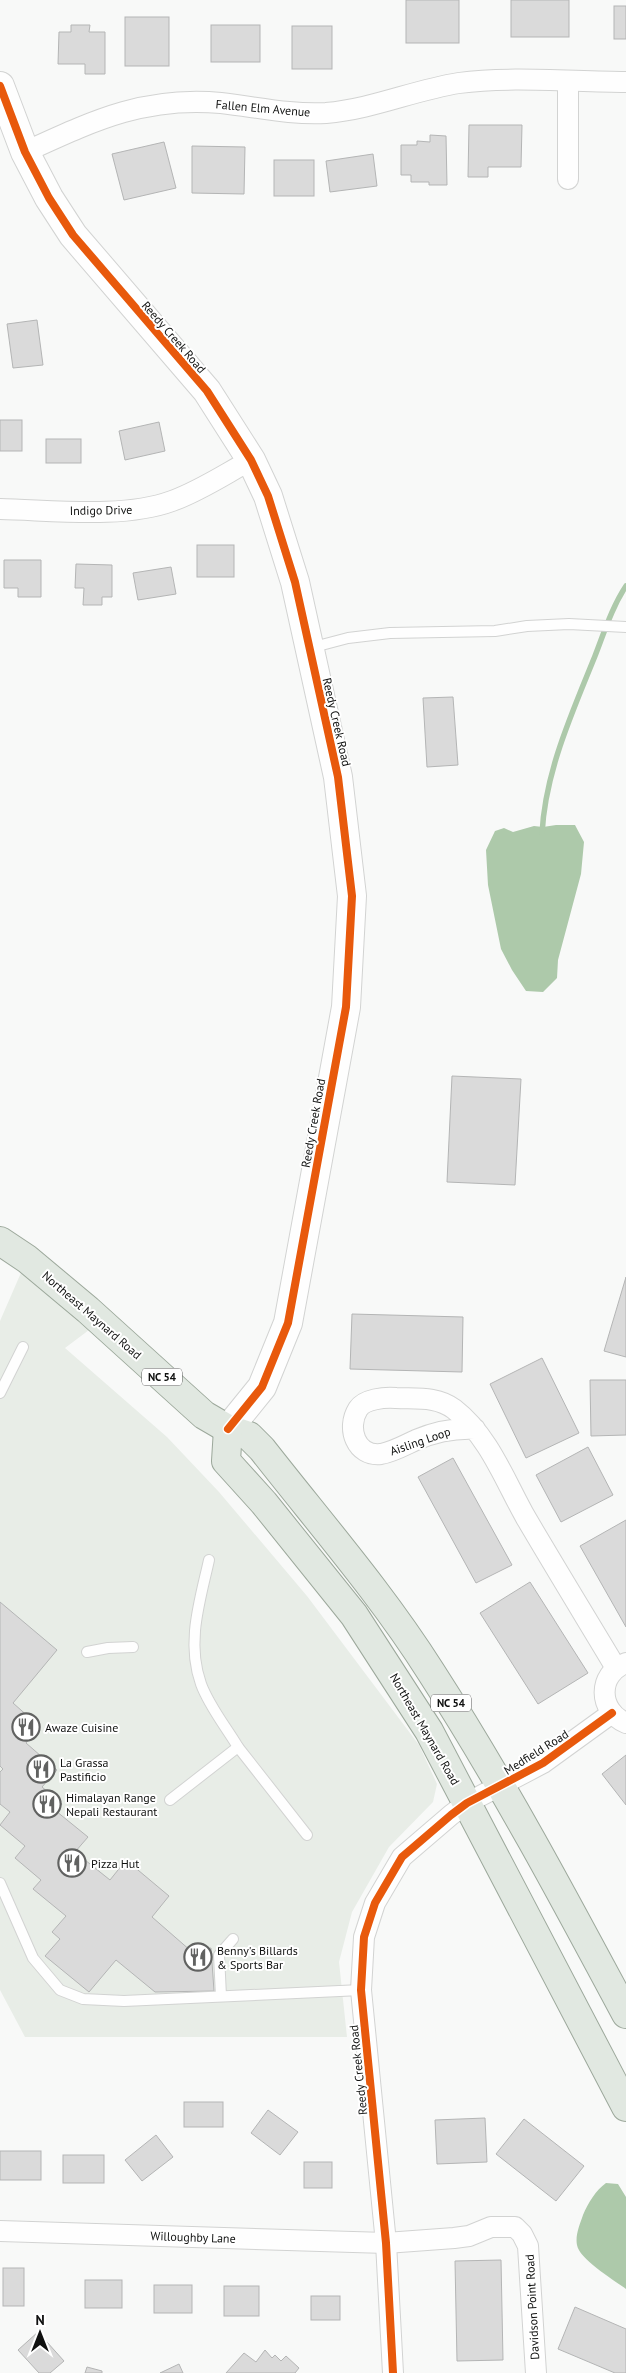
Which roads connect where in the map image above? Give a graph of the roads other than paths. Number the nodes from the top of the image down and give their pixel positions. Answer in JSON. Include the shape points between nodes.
{"nodes":[{"id":1,"x":568,"y":82,"type":"junction"},
{"id":2,"x":626,"y":82,"type":"edge"},
{"id":3,"x":0,"y":86,"type":"edge"},
{"id":4,"x":26,"y":152,"type":"junction"},
{"id":5,"x":568,"y":179,"type":"dead end"},
{"id":6,"x":251,"y":460,"type":"junction"},
{"id":7,"x":0,"y":510,"type":"edge"},
{"id":8,"x":624,"y":627,"type":"edge"},
{"id":9,"x":309,"y":648,"type":"junction"},
{"id":10,"x":0,"y":1241,"type":"edge"},
{"id":11,"x":24,"y":1347,"type":"dead end"},
{"id":12,"x":0,"y":1393,"type":"edge"},
{"id":13,"x":228,"y":1429,"type":"junction"},
{"id":14,"x":475,"y":1429,"type":"junction"},
{"id":15,"x":209,"y":1560,"type":"dead end"},
{"id":16,"x":133,"y":1647,"type":"dead end"},
{"id":17,"x":87,"y":1652,"type":"dead end"},
{"id":18,"x":621,"y":1665,"type":"edge"},
{"id":19,"x":619,"y":1718,"type":"edge"},
{"id":20,"x":238,"y":1747,"type":"junction"},
{"id":21,"x":502,"y":1786,"type":"junction"},
{"id":22,"x":170,"y":1800,"type":"dead end"},
{"id":23,"x":467,"y":1803,"type":"junction"},
{"id":24,"x":307,"y":1835,"type":"dead end"},
{"id":25,"x":0,"y":1883,"type":"edge"},
{"id":26,"x":233,"y":1939,"type":"dead end"},
{"id":27,"x":361,"y":1990,"type":"junction"},
{"id":28,"x":221,"y":1996,"type":"junction"},
{"id":29,"x":626,"y":2014,"type":"edge"},
{"id":30,"x":626,"y":2107,"type":"edge"},
{"id":31,"x":0,"y":2231,"type":"edge"},
{"id":32,"x":386,"y":2243,"type":"junction"},
{"id":33,"x":393,"y":2373,"type":"edge"},
{"id":34,"x":536,"y":2373,"type":"edge"}],
"edges":[{"from":1,"to":2,"type":"street","name":"Fallen Elm Avenue"},
{"from":1,"to":4,"type":"street","name":"Fallen Elm Avenue","via":[[493,80],[460,83],[380,104],[326,113],[294,114],[205,103],[150,105],[91,122]]},
{"from":1,"to":5,"type":"street"},
{"from":3,"to":4,"type":"street","name":"Reedy Creek Road"},
{"from":4,"to":6,"type":"street","name":"Reedy Creek Road","via":[[49,198],[74,235],[207,392]]},
{"from":6,"to":7,"type":"street","name":"Indigo Drive","via":[[190,493],[126,512]]},
{"from":6,"to":9,"type":"street","name":"Reedy Creek Road","via":[[284,543]]},
{"from":8,"to":9,"type":"lane","via":[[569,624],[527,626],[495,632],[390,633],[348,638]]},
{"from":9,"to":13,"type":"street","name":"Reedy Creek Road","via":[[338,777],[348,858],[351,929],[346,1007],[288,1323],[262,1387]]},
{"from":10,"to":13,"type":"main road","name":"Northeast Maynard Road","number":"NC 54","via":[[88,1310],[204,1415]]},
{"from":11,"to":12,"type":"lane"},
{"from":13,"to":21,"type":"main road","name":"Northeast Maynard Road","number":"NC 54","via":[[249,1436],[262,1449],[374,1591],[430,1670]]},
{"from":13,"to":23,"type":"main road","name":"Northeast Maynard Road","number":"NC 54","via":[[226,1461],[354,1615],[429,1730]]},
{"from":14,"to":14,"type":"street","name":"Aisling Loop","via":[[454,1409],[438,1400],[391,1398],[368,1402],[359,1407],[351,1422],[353,1438],[363,1450],[380,1454],[442,1432],[458,1428]]},
{"from":14,"to":18,"type":"street","name":"Aisling Loop"},
{"from":15,"to":20,"type":"lane","via":[[194,1630],[195,1663],[201,1686]]},
{"from":16,"to":17,"type":"lane"},
{"from":18,"to":19,"type":"street","name":"Medfield Road","via":[[609,1675],[604,1695],[606,1705]]},
{"from":19,"to":21,"type":"street","name":"Medfield Road"},
{"from":20,"to":22,"type":"lane"},
{"from":20,"to":24,"type":"lane"},
{"from":21,"to":23,"type":"street","name":"Medfield Road"},
{"from":21,"to":29,"type":"main road","name":"Northeast Maynard Road","number":"NC 54"},
{"from":23,"to":27,"type":"street","name":"Reedy Creek Road","via":[[402,1857],[375,1904],[364,1938]]},
{"from":23,"to":30,"type":"main road","name":"Northeast Maynard Road","number":"NC 54"},
{"from":25,"to":28,"type":"lane","via":[[33,1958],[60,1990],[83,1998],[124,2001]]},
{"from":26,"to":28,"type":"lane","via":[[219,1955]]},
{"from":27,"to":28,"type":"lane"},
{"from":27,"to":32,"type":"street","name":"Reedy Creek Road"},
{"from":31,"to":32,"type":"street","name":"Willoughby Lane"},
{"from":32,"to":33,"type":"street","name":"Reedy Creek Road"},
{"from":32,"to":34,"type":"street","name":"Davidson Point Road","via":[[461,2237],[491,2227],[514,2227],[528,2246]]}]}
